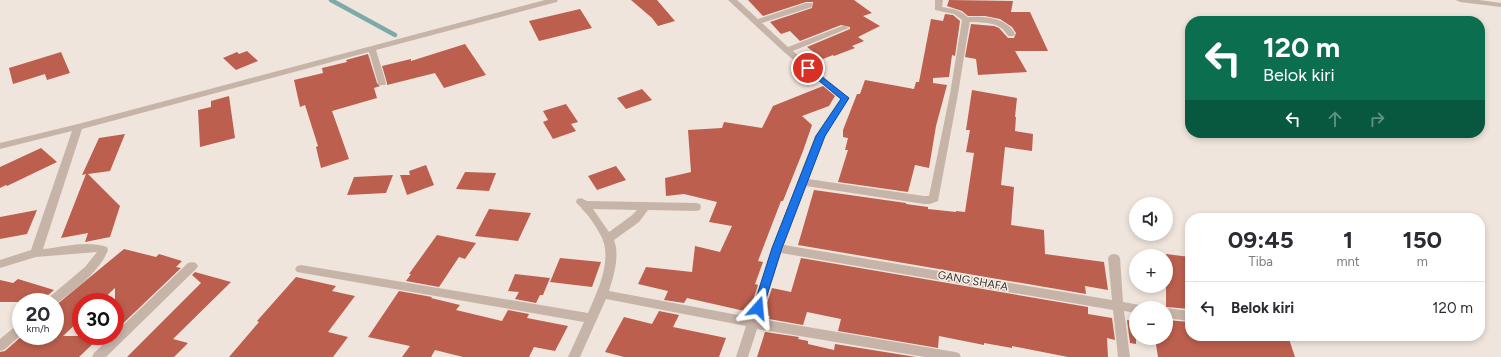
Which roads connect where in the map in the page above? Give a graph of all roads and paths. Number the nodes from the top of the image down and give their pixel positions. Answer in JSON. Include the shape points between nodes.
{"nodes":[{"id":1,"x":554,"y":0,"type":"edge"},
{"id":2,"x":732,"y":0,"type":"edge"},
{"id":3,"x":939,"y":0,"type":"edge"},
{"id":4,"x":1460,"y":0,"type":"edge"},
{"id":5,"x":809,"y":5,"type":"dead end"},
{"id":6,"x":1501,"y":5,"type":"edge"},
{"id":7,"x":966,"y":20,"type":"junction"},
{"id":8,"x":757,"y":22,"type":"junction"},
{"id":9,"x":845,"y":28,"type":"dead end"},
{"id":10,"x":1011,"y":34,"type":"dead end"},
{"id":11,"x":372,"y":49,"type":"junction"},
{"id":12,"x":787,"y":50,"type":"junction"},
{"id":13,"x":382,"y":83,"type":"dead end"},
{"id":14,"x":78,"y":127,"type":"junction"},
{"id":15,"x":0,"y":146,"type":"edge"},
{"id":16,"x":803,"y":182,"type":"junction"},
{"id":17,"x":644,"y":206,"type":"junction"},
{"id":18,"x":696,"y":207,"type":"dead end"},
{"id":19,"x":607,"y":239,"type":"junction"},
{"id":20,"x":777,"y":248,"type":"junction"},
{"id":21,"x":36,"y":253,"type":"junction"},
{"id":22,"x":1114,"y":258,"type":"dead end"},
{"id":23,"x":0,"y":264,"type":"edge"},
{"id":24,"x":192,"y":266,"type":"dead end"},
{"id":25,"x":301,"y":270,"type":"dead end"},
{"id":26,"x":61,"y":293,"type":"edge"},
{"id":27,"x":602,"y":294,"type":"junction"},
{"id":28,"x":1118,"y":306,"type":"junction"},
{"id":29,"x":1129,"y":307,"type":"edge"},
{"id":30,"x":1173,"y":314,"type":"edge"},
{"id":31,"x":1185,"y":315,"type":"edge"},
{"id":32,"x":591,"y":318,"type":"junction"},
{"id":33,"x":753,"y":323,"type":"junction"},
{"id":34,"x":12,"y":336,"type":"edge"},
{"id":35,"x":0,"y":346,"type":"edge"},
{"id":36,"x":98,"y":357,"type":"edge"},
{"id":37,"x":574,"y":357,"type":"edge"},
{"id":38,"x":742,"y":357,"type":"edge"},
{"id":39,"x":955,"y":357,"type":"edge"},
{"id":40,"x":1124,"y":357,"type":"edge"}],
"edges":[{"from":1,"to":11,"type":"street"},
{"from":2,"to":8,"type":"street"},
{"from":3,"to":7,"type":"street","via":[[938,8],[962,14]]},
{"from":4,"to":6,"type":"street"},
{"from":5,"to":8,"type":"street"},
{"from":7,"to":10,"type":"street","via":[[1003,24]]},
{"from":7,"to":16,"type":"street","via":[[934,198],[924,200]]},
{"from":8,"to":12,"type":"street"},
{"from":9,"to":12,"type":"street"},
{"from":11,"to":13,"type":"street"},
{"from":11,"to":14,"type":"street"},
{"from":12,"to":16,"type":"street","via":[[845,98],[820,136]]},
{"from":14,"to":15,"type":"street"},
{"from":14,"to":21,"type":"street"},
{"from":16,"to":20,"type":"street"},
{"from":17,"to":18,"type":"street"},
{"from":17,"to":19,"type":"street","via":[[635,219]]},
{"from":17,"to":19,"type":"street","via":[[583,204]]},
{"from":19,"to":27,"type":"street","via":[[611,256]]},
{"from":20,"to":28,"type":"street","name":"GANG SHAFA"},
{"from":20,"to":33,"type":"street"},
{"from":21,"to":23,"type":"street"},
{"from":21,"to":26,"type":"street","via":[[94,247],[103,250],[91,267]]},
{"from":22,"to":28,"type":"street"},
{"from":24,"to":36,"type":"street"},
{"from":25,"to":32,"type":"street"},
{"from":27,"to":32,"type":"street"},
{"from":27,"to":33,"type":"street"},
{"from":28,"to":29,"type":"street","name":"GANG SHAFA"},
{"from":28,"to":40,"type":"street"},
{"from":30,"to":31,"type":"street"},
{"from":32,"to":37,"type":"street"},
{"from":33,"to":38,"type":"street"},
{"from":33,"to":39,"type":"street"},
{"from":34,"to":35,"type":"street"}]}
